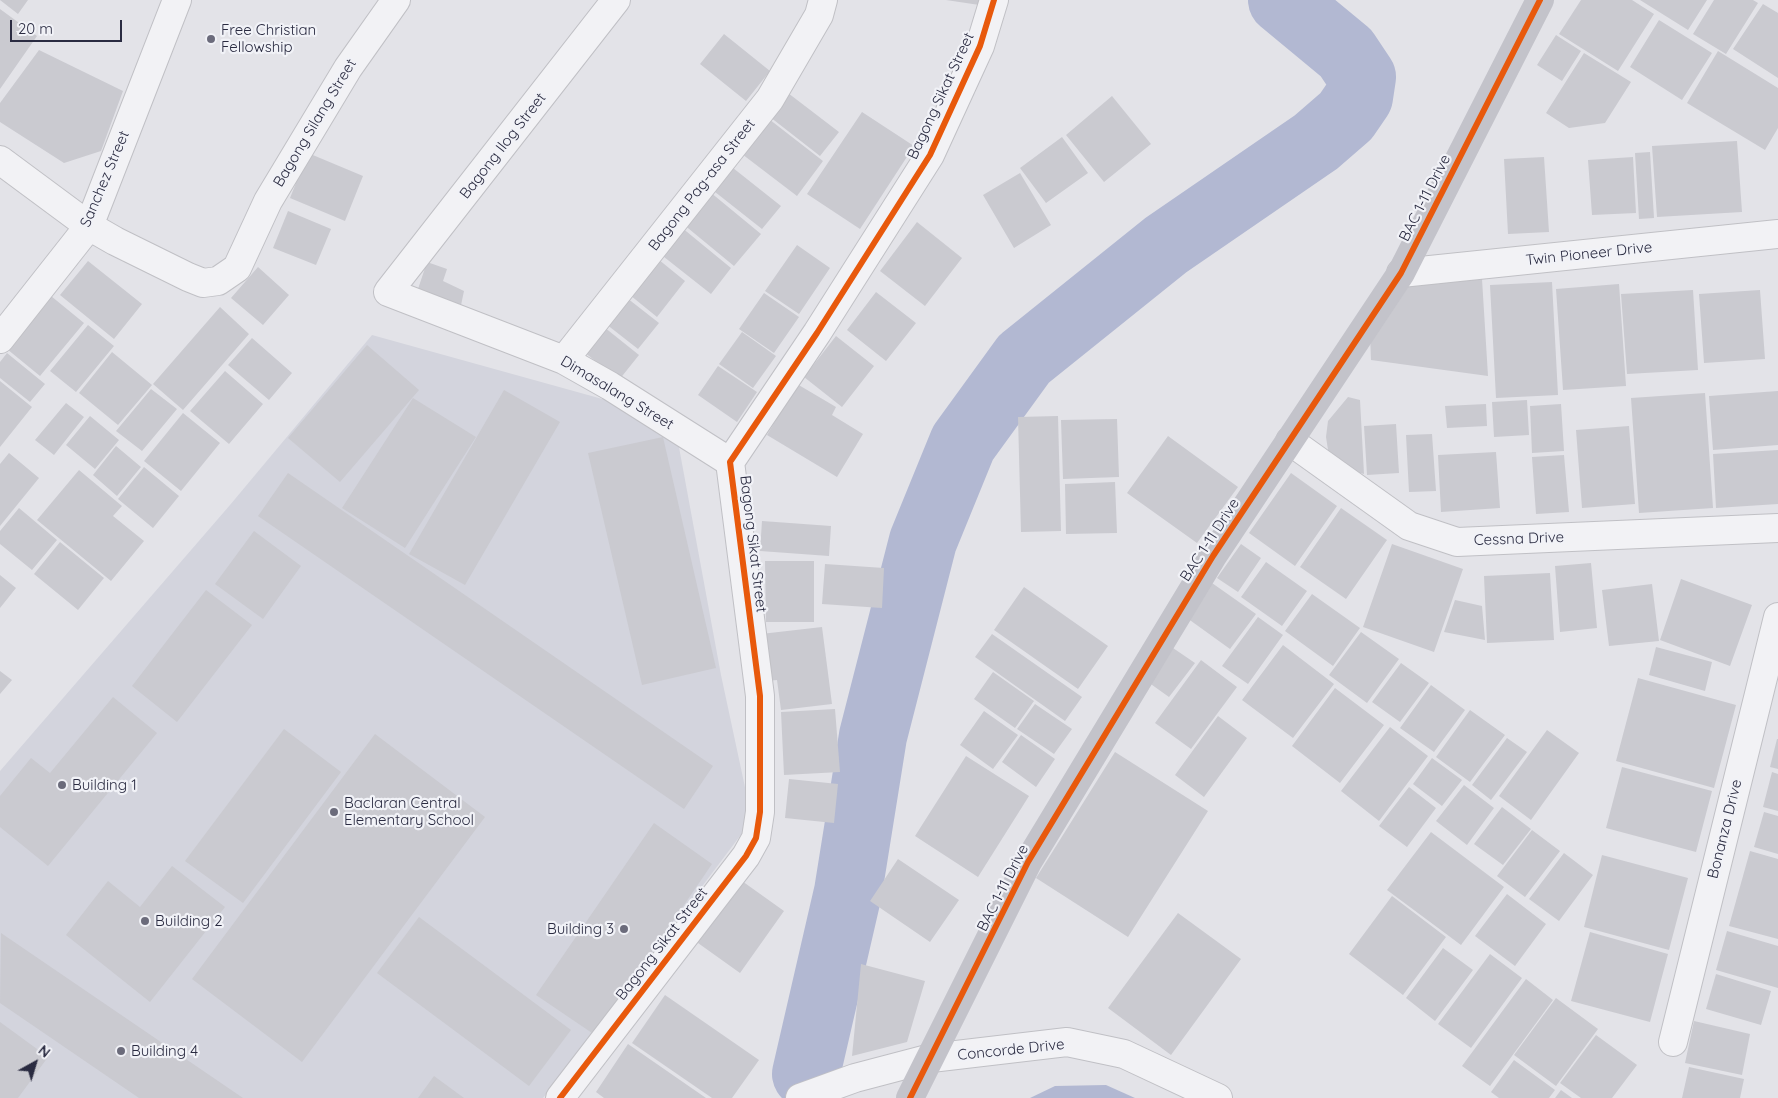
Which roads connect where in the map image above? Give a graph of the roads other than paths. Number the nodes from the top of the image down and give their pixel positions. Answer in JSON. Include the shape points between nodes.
{"nodes":[{"id":1,"x":177,"y":0,"type":"edge"},
{"id":2,"x":396,"y":0,"type":"edge"},
{"id":3,"x":616,"y":0,"type":"edge"},
{"id":4,"x":823,"y":0,"type":"edge"},
{"id":5,"x":994,"y":0,"type":"edge"},
{"id":6,"x":1540,"y":0,"type":"edge"},
{"id":7,"x":0,"y":160,"type":"edge"},
{"id":8,"x":89,"y":226,"type":"junction"},
{"id":9,"x":1778,"y":234,"type":"edge"},
{"id":10,"x":1400,"y":273,"type":"junction"},
{"id":11,"x":388,"y":292,"type":"joint"},
{"id":12,"x":0,"y":340,"type":"edge"},
{"id":13,"x":564,"y":360,"type":"junction"},
{"id":14,"x":1290,"y":441,"type":"junction"},
{"id":15,"x":730,"y":462,"type":"junction"},
{"id":16,"x":1778,"y":528,"type":"edge"},
{"id":17,"x":1778,"y":617,"type":"edge"},
{"id":18,"x":1673,"y":1042,"type":"dead end"},
{"id":19,"x":931,"y":1058,"type":"junction"},
{"id":20,"x":560,"y":1098,"type":"edge"},
{"id":21,"x":800,"y":1098,"type":"edge"},
{"id":22,"x":910,"y":1098,"type":"edge"},
{"id":23,"x":1218,"y":1098,"type":"edge"}],
"edges":[{"from":1,"to":8,"type":"street","name":"Sanchez Street"},
{"from":2,"to":8,"type":"street","name":"Bagong Silang Street","via":[[338,84],[268,200],[237,268],[230,274],[218,281],[203,282]]},
{"from":3,"to":11,"type":"street","name":"Bagong Ilog Street"},
{"from":4,"to":13,"type":"street","name":"Bagong Pag-asa Street","via":[[819,15],[770,99]]},
{"from":5,"to":15,"type":"street","name":"Bagong Sikat Street","via":[[980,46],[930,155]]},
{"from":6,"to":10,"type":"street","name":"BAC 1-11 Drive"},
{"from":7,"to":8,"type":"street"},
{"from":8,"to":12,"type":"street","name":"Sanchez Street"},
{"from":9,"to":10,"type":"street","name":"Twin Pioneer Drive"},
{"from":10,"to":14,"type":"street","name":"BAC 1-11 Drive"},
{"from":11,"to":13,"type":"street","name":"Dimasalang Street"},
{"from":13,"to":15,"type":"street","name":"Dimasalang Street"},
{"from":14,"to":16,"type":"street","name":"Cessna Drive","via":[[1409,526],[1457,542]]},
{"from":14,"to":19,"type":"street","name":"BAC 1-11 Drive","via":[[1213,556],[1028,862]]},
{"from":15,"to":20,"type":"street","name":"Bagong Sikat Street","via":[[760,696],[760,812],[756,838],[746,856]]},
{"from":17,"to":18,"type":"street","name":"Bonanza Drive"},
{"from":19,"to":21,"type":"street","name":"Concorde Drive","via":[[854,1078]]},
{"from":19,"to":22,"type":"street","name":"BAC 1-11 Drive"},
{"from":19,"to":23,"type":"street","name":"Concorde Drive","via":[[1067,1042],[1124,1054]]}]}
